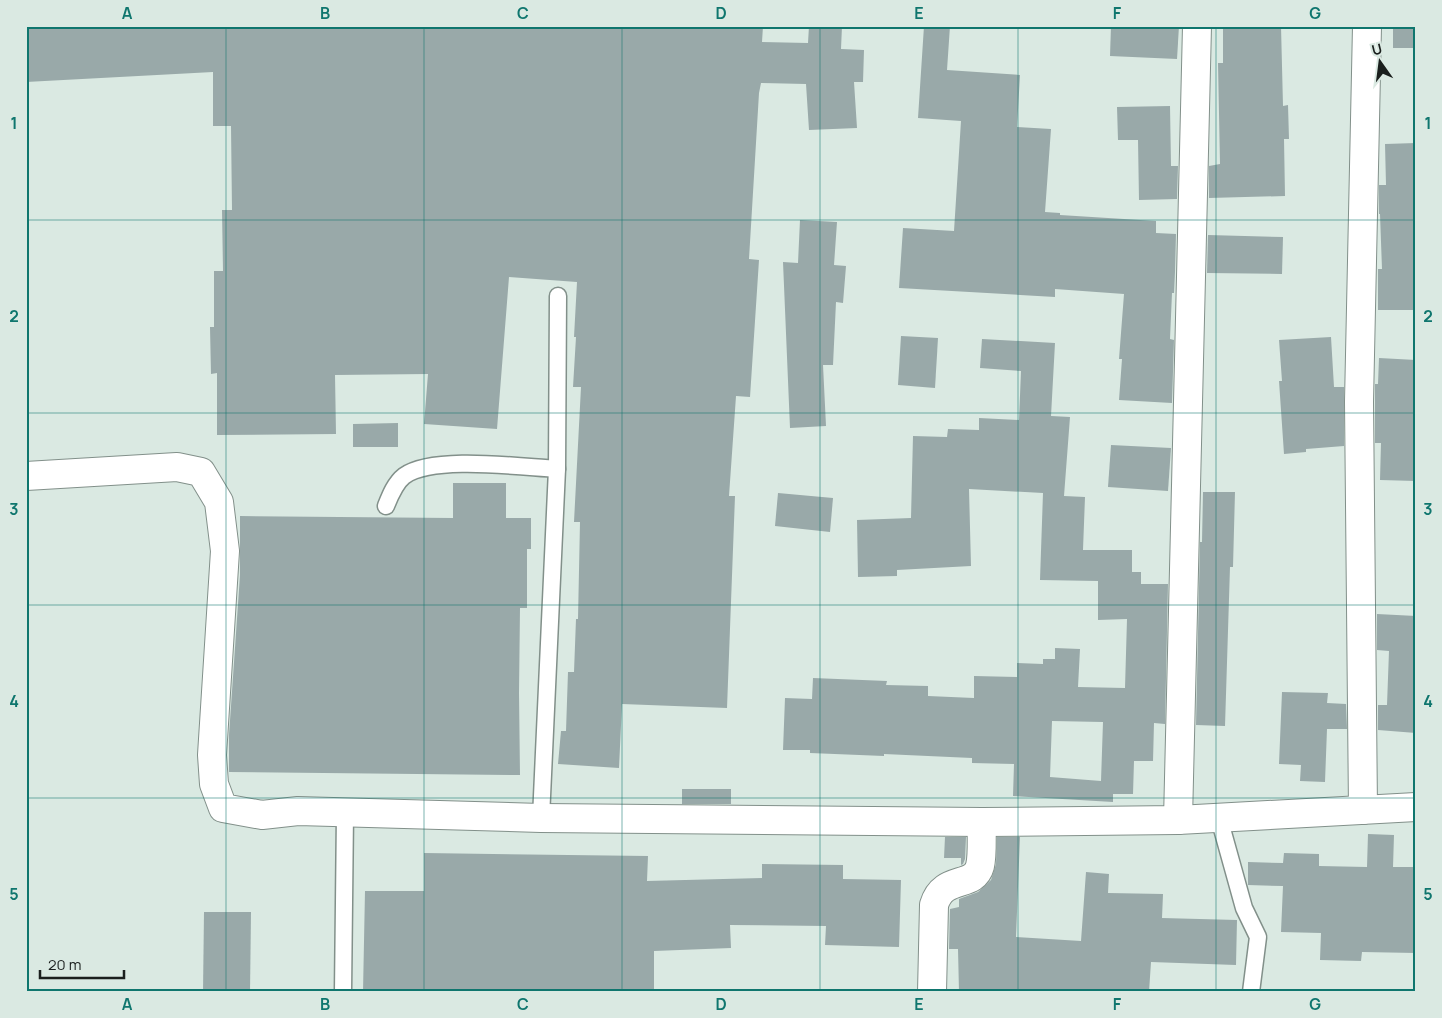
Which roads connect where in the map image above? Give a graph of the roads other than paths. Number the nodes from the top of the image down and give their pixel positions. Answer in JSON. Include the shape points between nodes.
{"nodes":[{"id":1,"x":1196,"y":26,"type":"edge"},
{"id":2,"x":1367,"y":26,"type":"edge"},
{"id":3,"x":558,"y":296,"type":"dead end"},
{"id":4,"x":557,"y":468,"type":"junction"},
{"id":5,"x":26,"y":476,"type":"edge"},
{"id":6,"x":386,"y":506,"type":"dead end"},
{"id":7,"x":1416,"y":807,"type":"edge"},
{"id":8,"x":1363,"y":810,"type":"junction"},
{"id":9,"x":345,"y":814,"type":"junction"},
{"id":10,"x":541,"y":818,"type":"junction"},
{"id":11,"x":1220,"y":818,"type":"junction"},
{"id":12,"x":1178,"y":820,"type":"junction"},
{"id":13,"x":982,"y":822,"type":"junction"},
{"id":14,"x":343,"y":992,"type":"edge"},
{"id":15,"x":932,"y":992,"type":"edge"},
{"id":16,"x":1250,"y":992,"type":"edge"}],
"edges":[{"from":1,"to":12,"type":"street"},
{"from":2,"to":8,"type":"street","via":[[1359,402]]},
{"from":3,"to":4,"type":"lane"},
{"from":4,"to":6,"type":"lane","via":[[449,463],[422,468],[404,477],[391,493]]},
{"from":4,"to":10,"type":"lane"},
{"from":5,"to":9,"type":"street","via":[[177,467],[201,472],[219,502],[225,551],[212,755],[214,784],[223,808],[262,815],[298,811]]},
{"from":7,"to":8,"type":"street"},
{"from":8,"to":11,"type":"street"},
{"from":9,"to":10,"type":"street"},
{"from":9,"to":14,"type":"lane"},
{"from":10,"to":13,"type":"street"},
{"from":11,"to":12,"type":"street"},
{"from":11,"to":16,"type":"lane","via":[[1244,908],[1258,937]]},
{"from":12,"to":13,"type":"street"},
{"from":13,"to":15,"type":"street","via":[[980,866],[976,874],[939,892],[934,906]]}]}
